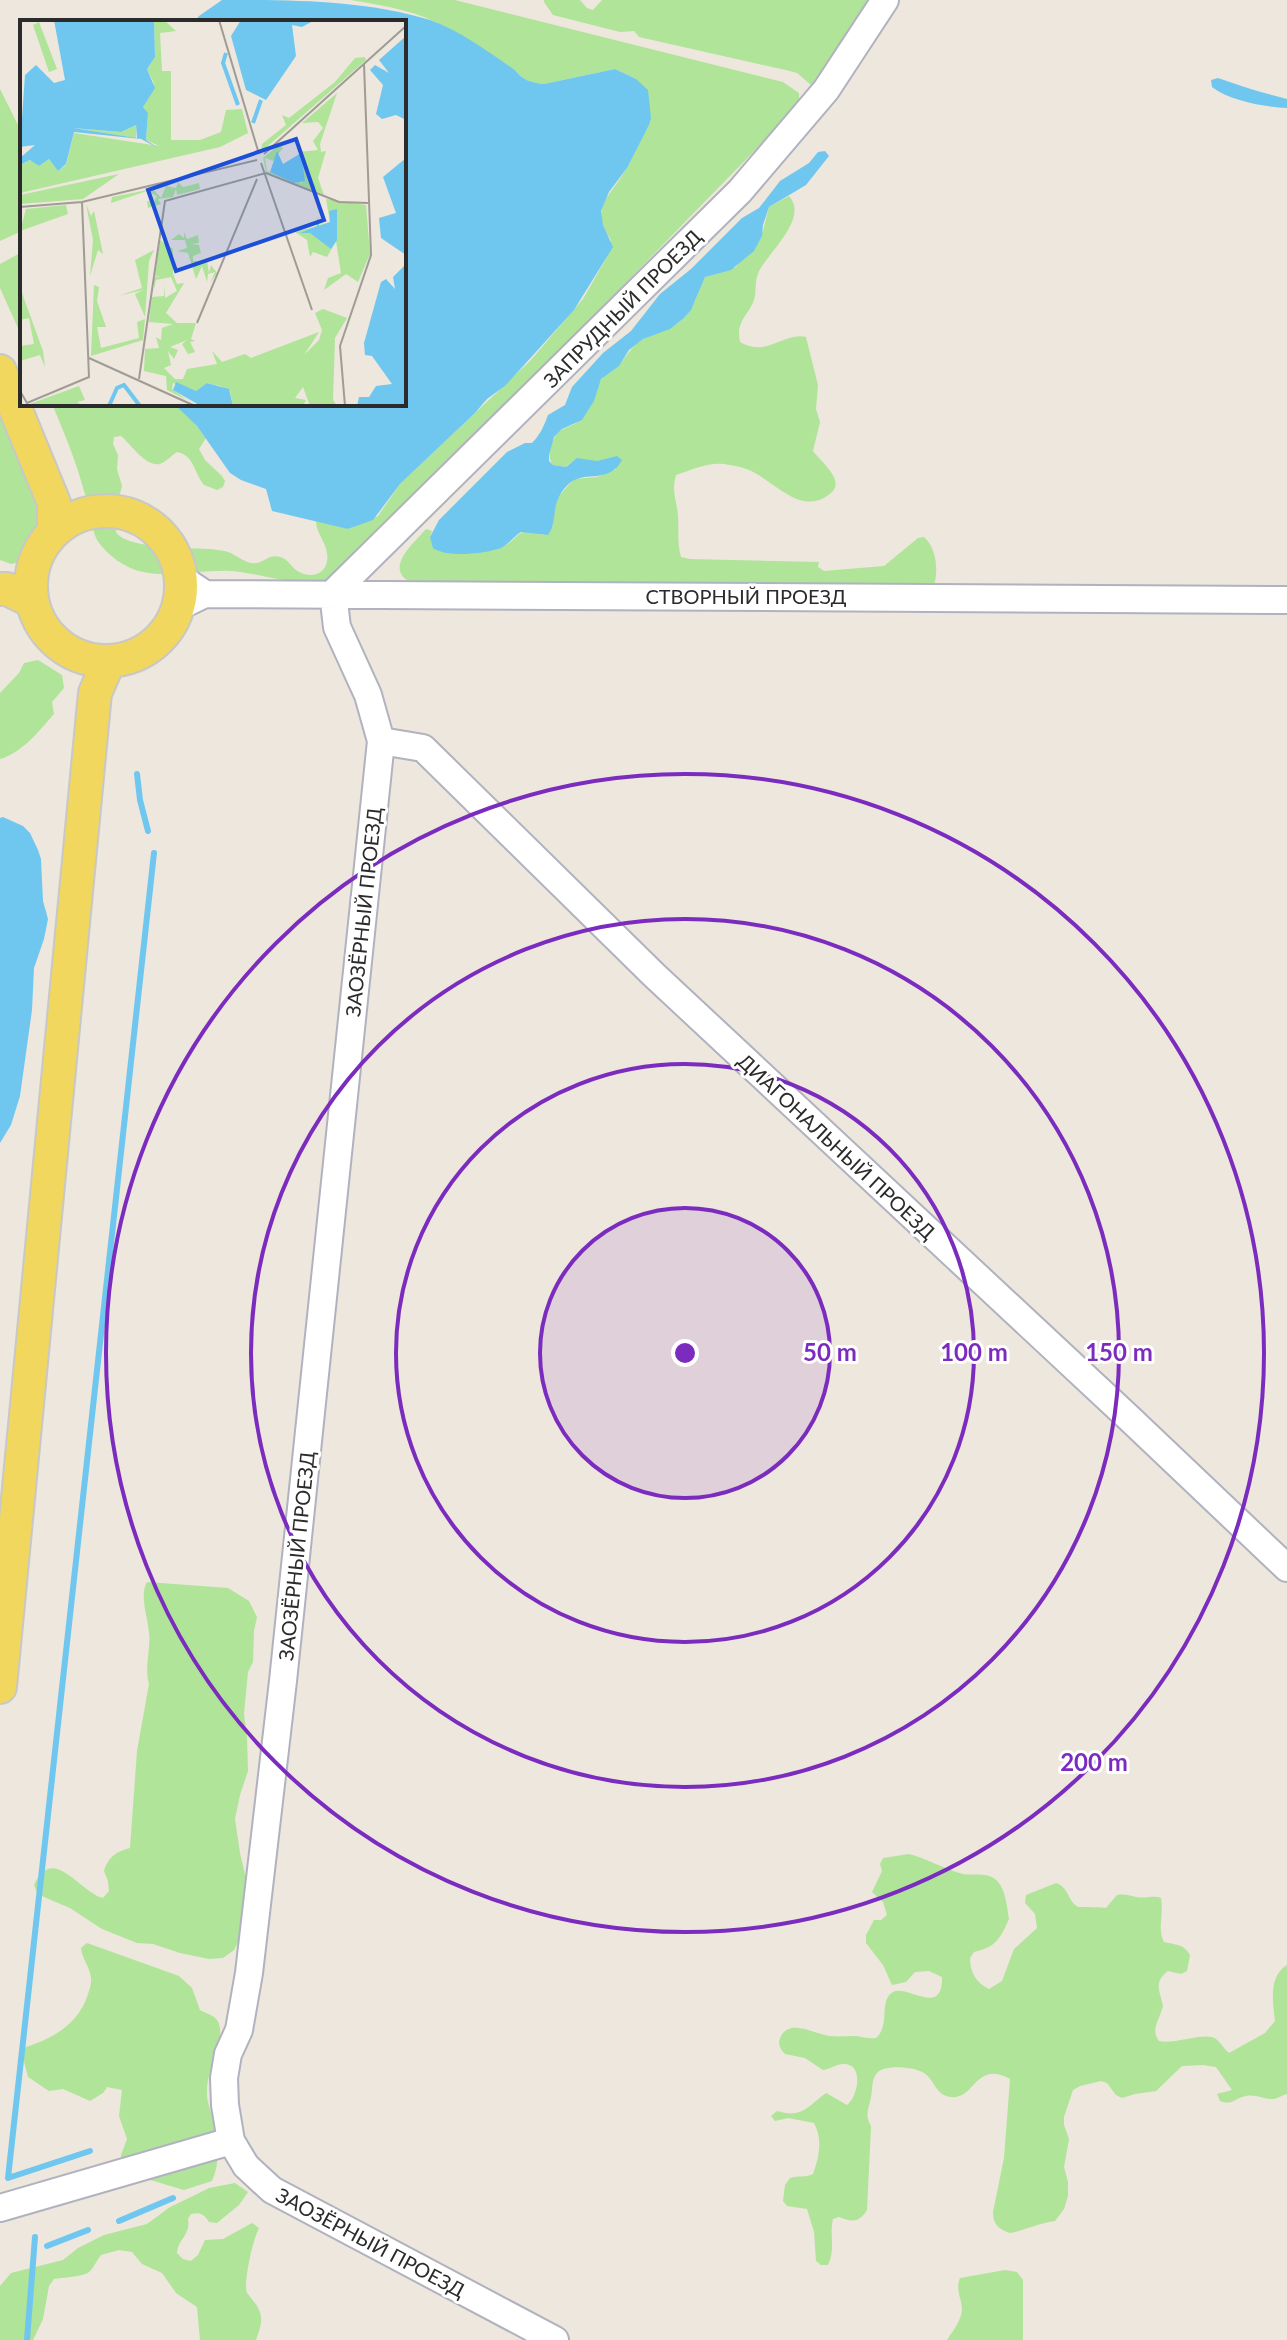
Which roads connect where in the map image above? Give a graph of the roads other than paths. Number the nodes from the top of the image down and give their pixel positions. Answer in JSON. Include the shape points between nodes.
{"nodes":[{"id":1,"x":885,"y":0,"type":"edge"},
{"id":2,"x":0,"y":371,"type":"edge"},
{"id":3,"x":61,"y":517,"type":"junction"},
{"id":4,"x":18,"y":588,"type":"edge"},
{"id":5,"x":188,"y":593,"type":"junction"},
{"id":6,"x":333,"y":593,"type":"junction"},
{"id":7,"x":1287,"y":600,"type":"edge"},
{"id":8,"x":97,"y":660,"type":"junction"},
{"id":9,"x":381,"y":741,"type":"junction"},
{"id":10,"x":1287,"y":1568,"type":"edge"},
{"id":11,"x":0,"y":1687,"type":"edge"},
{"id":12,"x":231,"y":2141,"type":"junction"},
{"id":13,"x":0,"y":2208,"type":"edge"},
{"id":14,"x":555,"y":2340,"type":"edge"}],
"edges":[{"from":1,"to":6,"type":"street","name":"ЗАПРУДНЫЙ ПРОЕЗД","via":[[826,90],[740,191]]},
{"from":2,"to":3,"type":"main road"},
{"from":3,"to":4,"type":"main road"},
{"from":3,"to":5,"type":"main road","via":[[115,510],[139,517],[159,531],[173,551]]},
{"from":4,"to":8,"type":"main road","via":[[61,647]]},
{"from":5,"to":6,"type":"street","name":"СТВОРНЫЙ ПРОЕЗД"},
{"from":5,"to":8,"type":"main road","via":[[156,643],[134,656]]},
{"from":6,"to":7,"type":"street","name":"СТВОРНЫЙ ПРОЕЗД"},
{"from":6,"to":9,"type":"street","name":"ЗАОЗЁРНЫЙ ПРОЕЗД","via":[[337,627],[368,695]]},
{"from":8,"to":11,"type":"main road"},
{"from":9,"to":10,"type":"street","name":"ДИАГОНАЛЬНЫЙ ПРОЕЗД","via":[[423,748],[654,975]]},
{"from":9,"to":12,"type":"street","name":"ЗАОЗЁРНЫЙ ПРОЕЗД","via":[[249,1973],[224,2078]]},
{"from":12,"to":13,"type":"street"},
{"from":12,"to":14,"type":"street","name":"ЗАОЗЁРНЫЙ ПРОЕЗД","via":[[246,2166],[272,2190]]}]}
